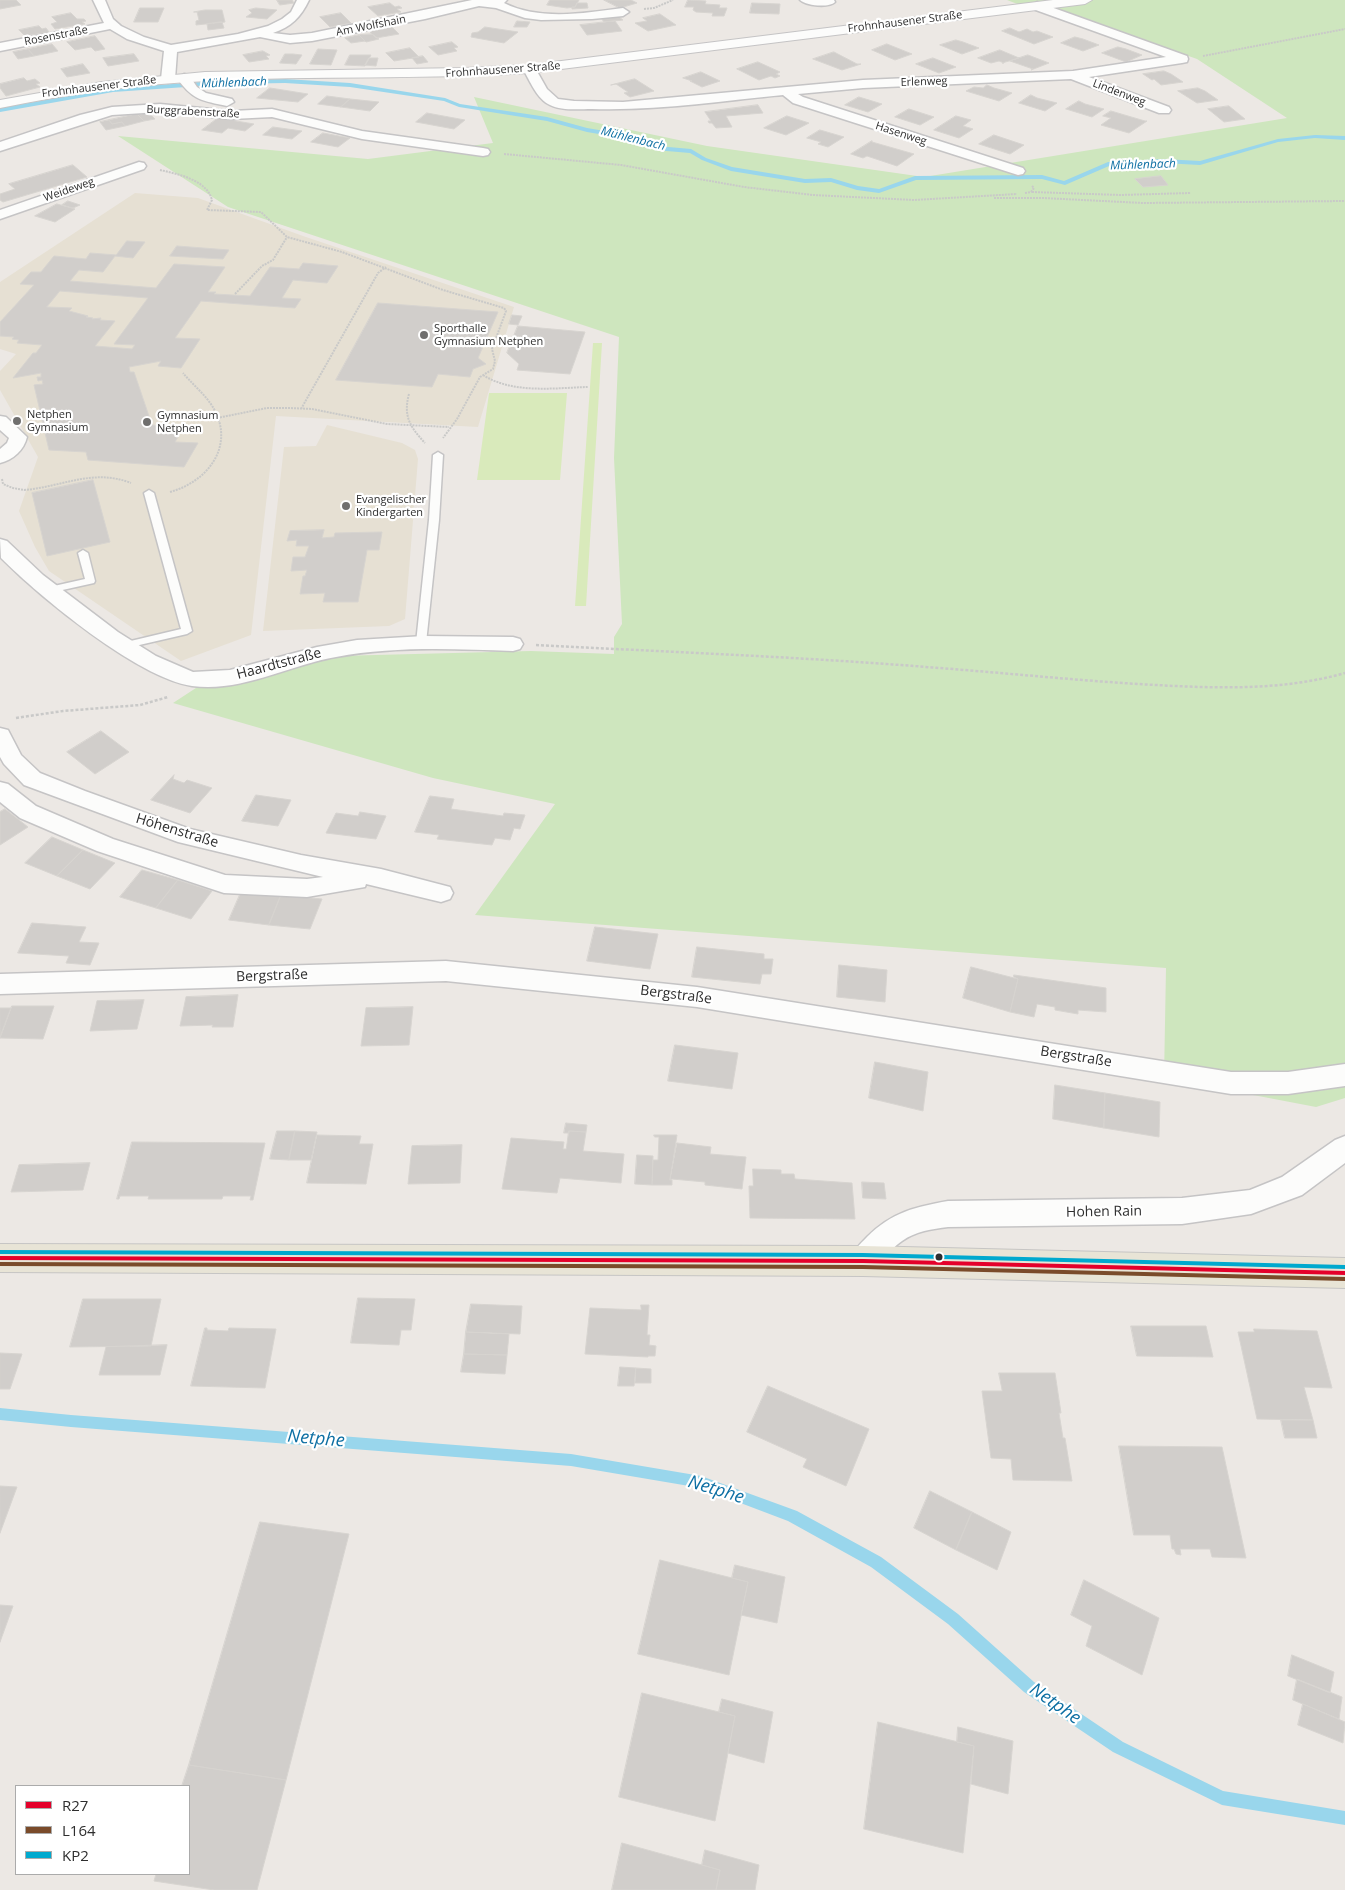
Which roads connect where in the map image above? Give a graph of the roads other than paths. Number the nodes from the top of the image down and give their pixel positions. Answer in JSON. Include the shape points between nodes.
{"nodes":[{"id":1,"x":99,"y":0,"type":"edge"},
{"id":2,"x":303,"y":0,"type":"edge"},
{"id":3,"x":806,"y":0,"type":"edge"},
{"id":4,"x":1085,"y":0,"type":"edge"},
{"id":5,"x":479,"y":1,"type":"edge"},
{"id":6,"x":499,"y":2,"type":"edge"},
{"id":7,"x":829,"y":2,"type":"dead end"},
{"id":8,"x":993,"y":6,"type":"edge"},
{"id":9,"x":1037,"y":6,"type":"junction"},
{"id":10,"x":623,"y":12,"type":"road end"},
{"id":11,"x":112,"y":25,"type":"junction"},
{"id":12,"x":261,"y":33,"type":"junction"},
{"id":13,"x":0,"y":47,"type":"edge"},
{"id":14,"x":171,"y":49,"type":"junction"},
{"id":15,"x":529,"y":69,"type":"junction"},
{"id":16,"x":1073,"y":75,"type":"junction"},
{"id":17,"x":168,"y":79,"type":"junction"},
{"id":18,"x":187,"y":84,"type":"junction"},
{"id":19,"x":786,"y":92,"type":"junction"},
{"id":20,"x":0,"y":104,"type":"edge"},
{"id":21,"x":1164,"y":110,"type":"dead end"},
{"id":22,"x":272,"y":113,"type":"junction"},
{"id":23,"x":0,"y":147,"type":"edge"},
{"id":24,"x":483,"y":152,"type":"road end"},
{"id":25,"x":139,"y":166,"type":"road end"},
{"id":26,"x":1018,"y":171,"type":"dead end"},
{"id":27,"x":0,"y":215,"type":"edge"},
{"id":28,"x":0,"y":421,"type":"edge"},
{"id":29,"x":438,"y":455,"type":"road end"},
{"id":30,"x":0,"y":458,"type":"edge"},
{"id":31,"x":150,"y":496,"type":"road end"},
{"id":32,"x":0,"y":545,"type":"edge"},
{"id":33,"x":83,"y":553,"type":"dead end"},
{"id":34,"x":49,"y":590,"type":"junction"},
{"id":35,"x":421,"y":643,"type":"junction"},
{"id":36,"x":512,"y":644,"type":"road end"},
{"id":37,"x":122,"y":646,"type":"junction"},
{"id":38,"x":4,"y":727,"type":"edge"},
{"id":39,"x":0,"y":790,"type":"edge"},
{"id":40,"x":381,"y":878,"type":"junction"},
{"id":41,"x":441,"y":893,"type":"dead end"},
{"id":42,"x":0,"y":984,"type":"edge"},
{"id":43,"x":1345,"y":1075,"type":"edge"},
{"id":44,"x":1345,"y":1148,"type":"edge"},
{"id":45,"x":0,"y":1258,"type":"edge"},
{"id":46,"x":863,"y":1261,"type":"junction"},
{"id":47,"x":1345,"y":1273,"type":"edge"}],
"edges":[{"from":1,"to":11,"type":"street"},
{"from":2,"to":12,"type":"street","via":[[295,15]]},
{"from":3,"to":7,"type":"street"},
{"from":4,"to":9,"type":"main road","name":"Frohnhausener Straße"},
{"from":5,"to":6,"type":"street","name":"Am Wolfshain","via":[[489,5]]},
{"from":5,"to":12,"type":"street","name":"Am Wolfshain","via":[[312,37],[290,39]]},
{"from":6,"to":10,"type":"street","name":"Am Wolfshain","via":[[505,9],[536,17]]},
{"from":8,"to":9,"type":"main road","name":"Frohnhausener Straße"},
{"from":8,"to":15,"type":"main road","name":"Frohnhausener Straße"},
{"from":9,"to":16,"type":"street","name":"Erlenweg","via":[[1182,59]]},
{"from":11,"to":13,"type":"street","name":"Rosenstraße"},
{"from":11,"to":14,"type":"street","via":[[146,42]]},
{"from":12,"to":14,"type":"street"},
{"from":14,"to":17,"type":"street"},
{"from":15,"to":18,"type":"main road","name":"Frohnhausener Straße","via":[[475,73],[275,74]]},
{"from":15,"to":19,"type":"street","name":"Erlenweg","via":[[547,97],[554,102],[574,105],[623,106]]},
{"from":16,"to":19,"type":"street","name":"Erlenweg","via":[[863,84]]},
{"from":16,"to":21,"type":"street","name":"Lindenweg"},
{"from":17,"to":18,"type":"main road","name":"Frohnhausener Straße"},
{"from":17,"to":20,"type":"main road","name":"Frohnhausener Straße","via":[[62,91]]},
{"from":18,"to":22,"type":"street","name":"Burggrabenstraße","via":[[198,95]]},
{"from":19,"to":26,"type":"street","name":"Hasenweg","via":[[798,100]]},
{"from":22,"to":23,"type":"street","name":"Burggrabenstraße","via":[[232,115],[160,108],[112,112]]},
{"from":22,"to":24,"type":"street","name":"Burggrabenstraße","via":[[362,135]]},
{"from":25,"to":27,"type":"street","name":"Weideweg"},
{"from":28,"to":30,"type":"street","via":[[18,437],[16,445]]},
{"from":29,"to":35,"type":"lane"},
{"from":31,"to":37,"type":"lane","via":[[187,631]]},
{"from":32,"to":34,"type":"street","name":"Haardtstraße","via":[[9,566]]},
{"from":33,"to":34,"type":"lane","via":[[90,581]]},
{"from":34,"to":37,"type":"street","name":"Haardtstraße"},
{"from":35,"to":36,"type":"street","name":"Haardtstraße"},
{"from":35,"to":37,"type":"street","name":"Haardtstraße","via":[[333,650],[230,678],[192,679],[164,669]]},
{"from":38,"to":40,"type":"street","name":"Höhenstraße","via":[[12,759],[32,779],[186,836],[301,864]]},
{"from":39,"to":40,"type":"street","name":"Höhenstraße","via":[[28,812],[105,845],[224,884],[308,888]]},
{"from":40,"to":41,"type":"street","name":"Höhenstraße"},
{"from":42,"to":43,"type":"street","name":"Bergstraße","via":[[446,971],[697,997],[1232,1083],[1314,1082]]},
{"from":44,"to":46,"type":"street","name":"Hohen Rain","via":[[1292,1186],[1251,1202],[1182,1211],[948,1214],[916,1219],[891,1232]]},
{"from":45,"to":46,"type":"main road"},
{"from":46,"to":47,"type":"main road"}]}
